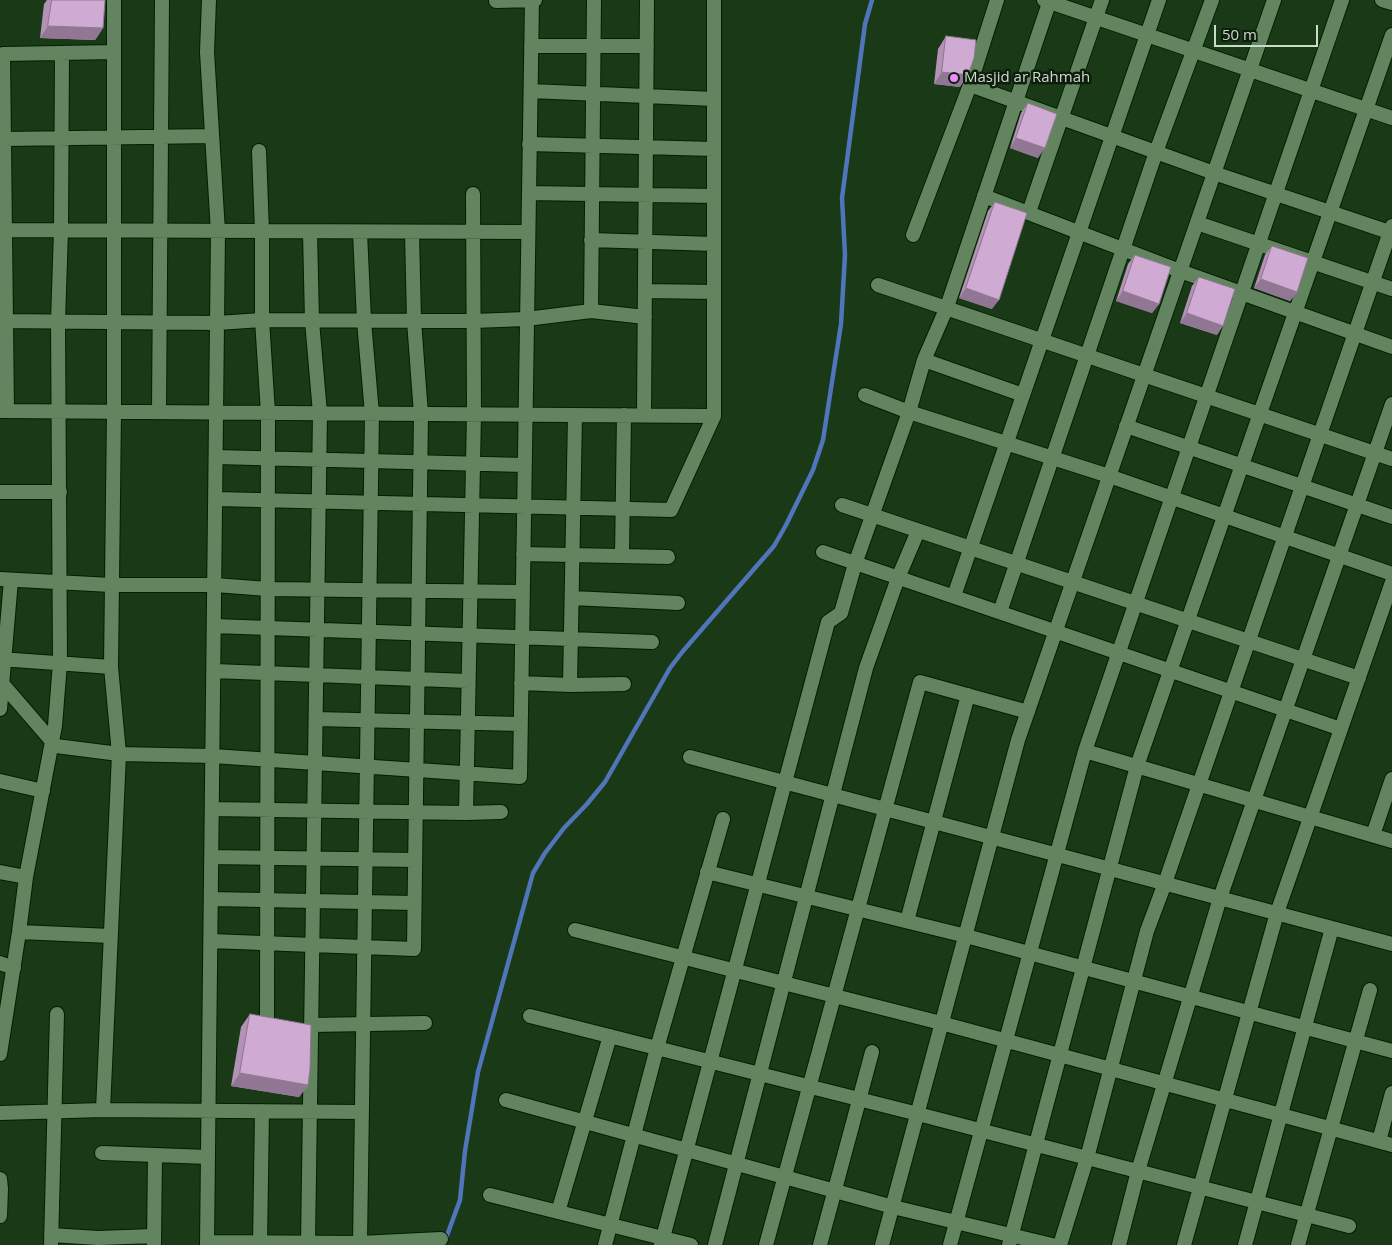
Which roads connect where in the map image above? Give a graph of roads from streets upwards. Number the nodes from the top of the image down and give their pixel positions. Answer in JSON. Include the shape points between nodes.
{"nodes":[{"id":1,"x":114,"y":0,"type":"edge"},
{"id":2,"x":162,"y":0,"type":"edge"},
{"id":3,"x":209,"y":0,"type":"edge"},
{"id":4,"x":533,"y":0,"type":"edge"},
{"id":5,"x":594,"y":0,"type":"edge"},
{"id":6,"x":647,"y":0,"type":"edge"},
{"id":7,"x":714,"y":0,"type":"edge"},
{"id":8,"x":997,"y":0,"type":"edge"},
{"id":9,"x":1102,"y":0,"type":"edge"},
{"id":10,"x":1159,"y":0,"type":"edge"},
{"id":11,"x":1212,"y":0,"type":"edge"},
{"id":12,"x":1274,"y":0,"type":"edge"},
{"id":13,"x":1342,"y":0,"type":"edge"},
{"id":14,"x":1382,"y":0,"type":"edge"},
{"id":15,"x":496,"y":1,"type":"edge"},
{"id":16,"x":1048,"y":1,"type":"edge"},
{"id":17,"x":1392,"y":3,"type":"edge"},
{"id":18,"x":1096,"y":18,"type":"junction"},
{"id":19,"x":1147,"y":35,"type":"junction"},
{"id":20,"x":1392,"y":35,"type":"edge"},
{"id":21,"x":531,"y":46,"type":"junction"},
{"id":22,"x":593,"y":46,"type":"junction"},
{"id":23,"x":647,"y":46,"type":"junction"},
{"id":24,"x":1194,"y":51,"type":"junction"},
{"id":25,"x":114,"y":52,"type":"junction"},
{"id":26,"x":62,"y":54,"type":"junction"},
{"id":27,"x":1250,"y":70,"type":"junction"},
{"id":28,"x":970,"y":85,"type":"junction"},
{"id":29,"x":531,"y":91,"type":"junction"},
{"id":30,"x":1311,"y":91,"type":"junction"},
{"id":31,"x":593,"y":94,"type":"junction"},
{"id":32,"x":646,"y":96,"type":"junction"},
{"id":33,"x":714,"y":99,"type":"junction"},
{"id":34,"x":1016,"y":101,"type":"junction"},
{"id":35,"x":1366,"y":110,"type":"junction"},
{"id":36,"x":1061,"y":118,"type":"junction"},
{"id":37,"x":1392,"y":118,"type":"edge"},
{"id":38,"x":212,"y":136,"type":"junction"},
{"id":39,"x":1112,"y":136,"type":"junction"},
{"id":40,"x":161,"y":137,"type":"junction"},
{"id":41,"x":62,"y":138,"type":"junction"},
{"id":42,"x":114,"y":138,"type":"junction"},
{"id":43,"x":5,"y":139,"type":"junction"},
{"id":44,"x":530,"y":144,"type":"junction"},
{"id":45,"x":592,"y":146,"type":"junction"},
{"id":46,"x":646,"y":147,"type":"junction"},
{"id":47,"x":714,"y":149,"type":"junction"},
{"id":48,"x":259,"y":151,"type":"dead end"},
{"id":49,"x":1156,"y":152,"type":"junction"},
{"id":50,"x":1214,"y":173,"type":"junction"},
{"id":51,"x":473,"y":194,"type":"dead end"},
{"id":52,"x":529,"y":194,"type":"junction"},
{"id":53,"x":592,"y":194,"type":"junction"},
{"id":54,"x":1276,"y":194,"type":"junction"},
{"id":55,"x":646,"y":195,"type":"junction"},
{"id":56,"x":714,"y":196,"type":"junction"},
{"id":57,"x":984,"y":196,"type":"junction"},
{"id":58,"x":1029,"y":212,"type":"junction"},
{"id":59,"x":1330,"y":212,"type":"junction"},
{"id":60,"x":1197,"y":223,"type":"junction"},
{"id":61,"x":2,"y":230,"type":"edge"},
{"id":62,"x":61,"y":230,"type":"junction"},
{"id":63,"x":1391,"y":230,"type":"edge"},
{"id":64,"x":114,"y":231,"type":"junction"},
{"id":65,"x":160,"y":231,"type":"junction"},
{"id":66,"x":218,"y":232,"type":"junction"},
{"id":67,"x":262,"y":232,"type":"junction"},
{"id":68,"x":310,"y":232,"type":"junction"},
{"id":69,"x":360,"y":232,"type":"junction"},
{"id":70,"x":412,"y":232,"type":"junction"},
{"id":71,"x":473,"y":232,"type":"junction"},
{"id":72,"x":528,"y":232,"type":"junction"},
{"id":73,"x":1080,"y":232,"type":"junction"},
{"id":74,"x":913,"y":236,"type":"dead end"},
{"id":75,"x":591,"y":240,"type":"junction"},
{"id":76,"x":645,"y":242,"type":"junction"},
{"id":77,"x":714,"y":244,"type":"junction"},
{"id":78,"x":1259,"y":244,"type":"junction"},
{"id":79,"x":1123,"y":249,"type":"junction"},
{"id":80,"x":1312,"y":262,"type":"junction"},
{"id":81,"x":1180,"y":271,"type":"junction"},
{"id":82,"x":1372,"y":282,"type":"junction"},
{"id":83,"x":878,"y":285,"type":"dead end"},
{"id":84,"x":1392,"y":289,"type":"edge"},
{"id":85,"x":645,"y":291,"type":"junction"},
{"id":86,"x":714,"y":292,"type":"junction"},
{"id":87,"x":1242,"y":293,"type":"junction"},
{"id":88,"x":947,"y":307,"type":"junction"},
{"id":89,"x":591,"y":310,"type":"junction"},
{"id":90,"x":1295,"y":312,"type":"junction"},
{"id":91,"x":645,"y":317,"type":"junction"},
{"id":92,"x":526,"y":319,"type":"junction"},
{"id":93,"x":262,"y":320,"type":"junction"},
{"id":94,"x":3,"y":321,"type":"edge"},
{"id":95,"x":312,"y":321,"type":"junction"},
{"id":96,"x":414,"y":321,"type":"junction"},
{"id":97,"x":473,"y":321,"type":"junction"},
{"id":98,"x":58,"y":322,"type":"junction"},
{"id":99,"x":114,"y":322,"type":"junction"},
{"id":100,"x":364,"y":322,"type":"junction"},
{"id":101,"x":159,"y":323,"type":"junction"},
{"id":102,"x":217,"y":323,"type":"junction"},
{"id":103,"x":1355,"y":334,"type":"junction"},
{"id":104,"x":1042,"y":340,"type":"junction"},
{"id":105,"x":1392,"y":347,"type":"edge"},
{"id":106,"x":1087,"y":356,"type":"junction"},
{"id":107,"x":924,"y":360,"type":"junction"},
{"id":108,"x":1144,"y":375,"type":"junction"},
{"id":109,"x":865,"y":395,"type":"dead end"},
{"id":110,"x":1023,"y":395,"type":"junction"},
{"id":111,"x":1206,"y":396,"type":"junction"},
{"id":112,"x":1392,"y":404,"type":"edge"},
{"id":113,"x":3,"y":411,"type":"edge"},
{"id":114,"x":60,"y":412,"type":"junction"},
{"id":115,"x":114,"y":412,"type":"junction"},
{"id":116,"x":158,"y":412,"type":"junction"},
{"id":117,"x":909,"y":412,"type":"junction"},
{"id":118,"x":217,"y":413,"type":"junction"},
{"id":119,"x":268,"y":413,"type":"junction"},
{"id":120,"x":320,"y":413,"type":"junction"},
{"id":121,"x":372,"y":414,"type":"junction"},
{"id":122,"x":421,"y":414,"type":"junction"},
{"id":123,"x":474,"y":414,"type":"junction"},
{"id":124,"x":524,"y":414,"type":"junction"},
{"id":125,"x":1260,"y":414,"type":"junction"},
{"id":126,"x":575,"y":415,"type":"junction"},
{"id":127,"x":624,"y":415,"type":"junction"},
{"id":128,"x":644,"y":415,"type":"junction"},
{"id":129,"x":714,"y":416,"type":"junction"},
{"id":130,"x":1126,"y":426,"type":"junction"},
{"id":131,"x":1320,"y":435,"type":"junction"},
{"id":132,"x":1007,"y":444,"type":"junction"},
{"id":133,"x":1189,"y":448,"type":"junction"},
{"id":134,"x":1375,"y":453,"type":"junction"},
{"id":135,"x":216,"y":456,"type":"junction"},
{"id":136,"x":268,"y":458,"type":"junction"},
{"id":137,"x":1052,"y":458,"type":"junction"},
{"id":138,"x":1392,"y":459,"type":"edge"},
{"id":139,"x":320,"y":460,"type":"junction"},
{"id":140,"x":372,"y":461,"type":"junction"},
{"id":141,"x":420,"y":462,"type":"junction"},
{"id":142,"x":473,"y":464,"type":"junction"},
{"id":143,"x":524,"y":465,"type":"junction"},
{"id":144,"x":1242,"y":466,"type":"junction"},
{"id":145,"x":1109,"y":476,"type":"junction"},
{"id":146,"x":1302,"y":486,"type":"junction"},
{"id":147,"x":0,"y":492,"type":"edge"},
{"id":148,"x":60,"y":492,"type":"junction"},
{"id":149,"x":1172,"y":498,"type":"junction"},
{"id":150,"x":216,"y":499,"type":"junction"},
{"id":151,"x":268,"y":500,"type":"junction"},
{"id":152,"x":319,"y":502,"type":"junction"},
{"id":153,"x":371,"y":503,"type":"junction"},
{"id":154,"x":420,"y":504,"type":"junction"},
{"id":155,"x":472,"y":505,"type":"junction"},
{"id":156,"x":842,"y":505,"type":"dead end"},
{"id":157,"x":1357,"y":505,"type":"junction"},
{"id":158,"x":523,"y":506,"type":"junction"},
{"id":159,"x":573,"y":508,"type":"junction"},
{"id":160,"x":622,"y":509,"type":"junction"},
{"id":161,"x":872,"y":516,"type":"junction"},
{"id":162,"x":1224,"y":516,"type":"junction"},
{"id":163,"x":1392,"y":517,"type":"edge"},
{"id":164,"x":918,"y":531,"type":"junction"},
{"id":165,"x":1284,"y":537,"type":"junction"},
{"id":166,"x":971,"y":549,"type":"junction"},
{"id":167,"x":823,"y":552,"type":"dead end"},
{"id":168,"x":522,"y":554,"type":"junction"},
{"id":169,"x":573,"y":555,"type":"junction"},
{"id":170,"x":622,"y":556,"type":"junction"},
{"id":171,"x":1339,"y":556,"type":"junction"},
{"id":172,"x":668,"y":557,"type":"dead end"},
{"id":173,"x":855,"y":564,"type":"junction"},
{"id":174,"x":1016,"y":564,"type":"junction"},
{"id":175,"x":1392,"y":574,"type":"edge"},
{"id":176,"x":898,"y":578,"type":"junction"},
{"id":177,"x":6,"y":580,"type":"edge"},
{"id":178,"x":60,"y":582,"type":"junction"},
{"id":179,"x":1072,"y":582,"type":"junction"},
{"id":180,"x":1392,"y":582,"type":"edge"},
{"id":181,"x":215,"y":585,"type":"junction"},
{"id":182,"x":111,"y":586,"type":"junction"},
{"id":183,"x":268,"y":589,"type":"junction"},
{"id":184,"x":318,"y":589,"type":"junction"},
{"id":185,"x":370,"y":590,"type":"junction"},
{"id":186,"x":418,"y":590,"type":"junction"},
{"id":187,"x":470,"y":591,"type":"junction"},
{"id":188,"x":522,"y":592,"type":"junction"},
{"id":189,"x":954,"y":596,"type":"junction"},
{"id":190,"x":572,"y":598,"type":"junction"},
{"id":191,"x":678,"y":603,"type":"dead end"},
{"id":192,"x":1136,"y":603,"type":"junction"},
{"id":193,"x":1000,"y":612,"type":"junction"},
{"id":194,"x":1188,"y":621,"type":"junction"},
{"id":195,"x":214,"y":626,"type":"junction"},
{"id":196,"x":268,"y":628,"type":"junction"},
{"id":197,"x":317,"y":630,"type":"junction"},
{"id":198,"x":369,"y":632,"type":"junction"},
{"id":199,"x":1056,"y":632,"type":"junction"},
{"id":200,"x":418,"y":634,"type":"junction"},
{"id":201,"x":469,"y":635,"type":"junction"},
{"id":202,"x":521,"y":637,"type":"junction"},
{"id":203,"x":571,"y":639,"type":"junction"},
{"id":204,"x":1248,"y":641,"type":"junction"},
{"id":205,"x":652,"y":642,"type":"dead end"},
{"id":206,"x":1118,"y":653,"type":"junction"},
{"id":207,"x":2,"y":659,"type":"edge"},
{"id":208,"x":1303,"y":659,"type":"junction"},
{"id":209,"x":60,"y":663,"type":"junction"},
{"id":210,"x":111,"y":668,"type":"junction"},
{"id":211,"x":1170,"y":670,"type":"junction"},
{"id":212,"x":214,"y":671,"type":"junction"},
{"id":213,"x":268,"y":673,"type":"junction"},
{"id":214,"x":317,"y":675,"type":"junction"},
{"id":215,"x":368,"y":677,"type":"junction"},
{"id":216,"x":1359,"y":678,"type":"junction"},
{"id":217,"x":417,"y":679,"type":"junction"},
{"id":218,"x":468,"y":681,"type":"junction"},
{"id":219,"x":2,"y":683,"type":"edge"},
{"id":220,"x":521,"y":683,"type":"junction"},
{"id":221,"x":624,"y":684,"type":"dead end"},
{"id":222,"x":570,"y":685,"type":"junction"},
{"id":223,"x":1231,"y":691,"type":"junction"},
{"id":224,"x":968,"y":695,"type":"junction"},
{"id":225,"x":0,"y":709,"type":"edge"},
{"id":226,"x":1285,"y":710,"type":"junction"},
{"id":227,"x":1028,"y":712,"type":"junction"},
{"id":228,"x":316,"y":719,"type":"junction"},
{"id":229,"x":368,"y":720,"type":"junction"},
{"id":230,"x":417,"y":721,"type":"junction"},
{"id":231,"x":468,"y":723,"type":"junction"},
{"id":232,"x":520,"y":724,"type":"junction"},
{"id":233,"x":1341,"y":728,"type":"junction"},
{"id":234,"x":52,"y":741,"type":"junction"},
{"id":235,"x":1085,"y":751,"type":"junction"},
{"id":236,"x":119,"y":754,"type":"junction"},
{"id":237,"x":213,"y":756,"type":"junction"},
{"id":238,"x":690,"y":757,"type":"dead end"},
{"id":239,"x":267,"y":760,"type":"junction"},
{"id":240,"x":315,"y":763,"type":"junction"},
{"id":241,"x":1137,"y":766,"type":"junction"},
{"id":242,"x":367,"y":767,"type":"junction"},
{"id":243,"x":416,"y":770,"type":"junction"},
{"id":244,"x":466,"y":774,"type":"junction"},
{"id":245,"x":1392,"y":779,"type":"edge"},
{"id":246,"x":0,"y":781,"type":"edge"},
{"id":247,"x":785,"y":782,"type":"junction"},
{"id":248,"x":1199,"y":785,"type":"junction"},
{"id":249,"x":43,"y":791,"type":"junction"},
{"id":250,"x":833,"y":795,"type":"junction"},
{"id":251,"x":1254,"y":800,"type":"junction"},
{"id":252,"x":212,"y":809,"type":"junction"},
{"id":253,"x":885,"y":809,"type":"junction"},
{"id":254,"x":267,"y":810,"type":"junction"},
{"id":255,"x":315,"y":810,"type":"junction"},
{"id":256,"x":366,"y":811,"type":"junction"},
{"id":257,"x":415,"y":812,"type":"junction"},
{"id":258,"x":502,"y":812,"type":"dead end"},
{"id":259,"x":466,"y":813,"type":"junction"},
{"id":260,"x":1310,"y":817,"type":"junction"},
{"id":261,"x":723,"y":819,"type":"dead end"},
{"id":262,"x":934,"y":822,"type":"junction"},
{"id":263,"x":1373,"y":835,"type":"junction"},
{"id":264,"x":992,"y":837,"type":"junction"},
{"id":265,"x":1392,"y":841,"type":"edge"},
{"id":266,"x":1057,"y":854,"type":"junction"},
{"id":267,"x":212,"y":857,"type":"junction"},
{"id":268,"x":267,"y":858,"type":"junction"},
{"id":269,"x":314,"y":858,"type":"junction"},
{"id":270,"x":366,"y":859,"type":"junction"},
{"id":271,"x":415,"y":860,"type":"junction"},
{"id":272,"x":1110,"y":868,"type":"junction"},
{"id":273,"x":0,"y":872,"type":"edge"},
{"id":274,"x":708,"y":872,"type":"junction"},
{"id":275,"x":26,"y":876,"type":"junction"},
{"id":276,"x":1165,"y":883,"type":"junction"},
{"id":277,"x":758,"y":885,"type":"junction"},
{"id":278,"x":807,"y":896,"type":"junction"},
{"id":279,"x":1220,"y":898,"type":"junction"},
{"id":280,"x":211,"y":899,"type":"junction"},
{"id":281,"x":267,"y":900,"type":"junction"},
{"id":282,"x":313,"y":901,"type":"junction"},
{"id":283,"x":365,"y":902,"type":"junction"},
{"id":284,"x":414,"y":903,"type":"junction"},
{"id":285,"x":858,"y":909,"type":"junction"},
{"id":286,"x":1277,"y":913,"type":"junction"},
{"id":287,"x":907,"y":922,"type":"junction"},
{"id":288,"x":1332,"y":928,"type":"junction"},
{"id":289,"x":575,"y":930,"type":"dead end"},
{"id":290,"x":20,"y":932,"type":"junction"},
{"id":291,"x":111,"y":936,"type":"junction"},
{"id":292,"x":966,"y":936,"type":"junction"},
{"id":293,"x":211,"y":941,"type":"junction"},
{"id":294,"x":267,"y":943,"type":"junction"},
{"id":295,"x":1392,"y":944,"type":"edge"},
{"id":296,"x":313,"y":945,"type":"junction"},
{"id":297,"x":364,"y":947,"type":"junction"},
{"id":298,"x":1030,"y":953,"type":"junction"},
{"id":299,"x":682,"y":957,"type":"junction"},
{"id":300,"x":0,"y":963,"type":"edge"},
{"id":301,"x":1083,"y":967,"type":"junction"},
{"id":302,"x":14,"y":968,"type":"junction"},
{"id":303,"x":735,"y":971,"type":"junction"},
{"id":304,"x":1133,"y":981,"type":"junction"},
{"id":305,"x":784,"y":983,"type":"junction"},
{"id":306,"x":1370,"y":990,"type":"dead end"},
{"id":307,"x":834,"y":996,"type":"junction"},
{"id":308,"x":1190,"y":996,"type":"junction"},
{"id":309,"x":1249,"y":1012,"type":"junction"},
{"id":310,"x":57,"y":1014,"type":"dead end"},
{"id":311,"x":530,"y":1016,"type":"dead end"},
{"id":312,"x":267,"y":1019,"type":"edge"},
{"id":313,"x":425,"y":1023,"type":"dead end"},
{"id":314,"x":941,"y":1023,"type":"junction"},
{"id":315,"x":363,"y":1024,"type":"junction"},
{"id":316,"x":312,"y":1025,"type":"junction"},
{"id":317,"x":1305,"y":1027,"type":"junction"},
{"id":318,"x":610,"y":1036,"type":"junction"},
{"id":319,"x":1006,"y":1041,"type":"junction"},
{"id":320,"x":1356,"y":1041,"type":"junction"},
{"id":321,"x":656,"y":1048,"type":"junction"},
{"id":322,"x":1392,"y":1051,"type":"edge"},
{"id":323,"x":872,"y":1052,"type":"dead end"},
{"id":324,"x":0,"y":1054,"type":"edge"},
{"id":325,"x":1060,"y":1055,"type":"junction"},
{"id":326,"x":710,"y":1061,"type":"junction"},
{"id":327,"x":1110,"y":1069,"type":"junction"},
{"id":328,"x":760,"y":1074,"type":"junction"},
{"id":329,"x":1164,"y":1084,"type":"junction"},
{"id":330,"x":809,"y":1086,"type":"junction"},
{"id":331,"x":1392,"y":1093,"type":"edge"},
{"id":332,"x":859,"y":1099,"type":"junction"},
{"id":333,"x":506,"y":1100,"type":"dead end"},
{"id":334,"x":1224,"y":1100,"type":"junction"},
{"id":335,"x":103,"y":1110,"type":"junction"},
{"id":336,"x":209,"y":1110,"type":"junction"},
{"id":337,"x":54,"y":1111,"type":"junction"},
{"id":338,"x":262,"y":1111,"type":"junction"},
{"id":339,"x":310,"y":1111,"type":"junction"},
{"id":340,"x":362,"y":1112,"type":"junction"},
{"id":341,"x":0,"y":1113,"type":"edge"},
{"id":342,"x":918,"y":1114,"type":"junction"},
{"id":343,"x":1280,"y":1115,"type":"junction"},
{"id":344,"x":584,"y":1122,"type":"junction"},
{"id":345,"x":1331,"y":1129,"type":"junction"},
{"id":346,"x":982,"y":1130,"type":"junction"},
{"id":347,"x":633,"y":1135,"type":"junction"},
{"id":348,"x":1385,"y":1143,"type":"edge"},
{"id":349,"x":1036,"y":1144,"type":"junction"},
{"id":350,"x":687,"y":1150,"type":"junction"},
{"id":351,"x":102,"y":1153,"type":"dead end"},
{"id":352,"x":155,"y":1155,"type":"junction"},
{"id":353,"x":208,"y":1157,"type":"junction"},
{"id":354,"x":1087,"y":1158,"type":"junction"},
{"id":355,"x":737,"y":1164,"type":"junction"},
{"id":356,"x":1138,"y":1171,"type":"junction"},
{"id":357,"x":784,"y":1177,"type":"junction"},
{"id":358,"x":0,"y":1179,"type":"edge"},
{"id":359,"x":1200,"y":1187,"type":"junction"},
{"id":360,"x":835,"y":1191,"type":"junction"},
{"id":361,"x":490,"y":1195,"type":"dead end"},
{"id":362,"x":1257,"y":1202,"type":"junction"},
{"id":363,"x":893,"y":1207,"type":"junction"},
{"id":364,"x":558,"y":1212,"type":"junction"},
{"id":365,"x":1306,"y":1215,"type":"junction"},
{"id":366,"x":0,"y":1216,"type":"edge"},
{"id":367,"x":956,"y":1222,"type":"junction"},
{"id":368,"x":610,"y":1225,"type":"junction"},
{"id":369,"x":1349,"y":1226,"type":"dead end"},
{"id":370,"x":441,"y":1239,"type":"dead end"},
{"id":371,"x":51,"y":1240,"type":"edge"},
{"id":372,"x":154,"y":1240,"type":"edge"},
{"id":373,"x":1010,"y":1240,"type":"edge"},
{"id":374,"x":98,"y":1242,"type":"edge"},
{"id":375,"x":662,"y":1242,"type":"edge"},
{"id":376,"x":360,"y":1243,"type":"junction"},
{"id":377,"x":410,"y":1243,"type":"edge"},
{"id":378,"x":207,"y":1244,"type":"edge"},
{"id":379,"x":260,"y":1244,"type":"edge"},
{"id":380,"x":308,"y":1244,"type":"edge"},
{"id":381,"x":605,"y":1245,"type":"edge"},
{"id":382,"x":691,"y":1245,"type":"edge"},
{"id":383,"x":715,"y":1245,"type":"edge"},
{"id":384,"x":766,"y":1245,"type":"edge"},
{"id":385,"x":820,"y":1245,"type":"edge"},
{"id":386,"x":882,"y":1245,"type":"edge"},
{"id":387,"x":950,"y":1245,"type":"edge"},
{"id":388,"x":1052,"y":1245,"type":"edge"},
{"id":389,"x":1060,"y":1245,"type":"edge"},
{"id":390,"x":1119,"y":1245,"type":"edge"},
{"id":391,"x":1184,"y":1245,"type":"edge"},
{"id":392,"x":1245,"y":1245,"type":"edge"},
{"id":393,"x":1298,"y":1245,"type":"edge"}],
"edges":[{"from":1,"to":25,"type":"street"},
{"from":2,"to":40,"type":"street"},
{"from":3,"to":38,"type":"street","via":[[207,52]]},
{"from":4,"to":15,"type":"street"},
{"from":4,"to":21,"type":"street"},
{"from":5,"to":22,"type":"street"},
{"from":6,"to":23,"type":"street"},
{"from":7,"to":33,"type":"street"},
{"from":8,"to":28,"type":"street"},
{"from":9,"to":18,"type":"street"},
{"from":10,"to":19,"type":"street"},
{"from":11,"to":24,"type":"street"},
{"from":12,"to":27,"type":"street"},
{"from":13,"to":30,"type":"street"},
{"from":14,"to":17,"type":"street"},
{"from":16,"to":18,"type":"street"},
{"from":16,"to":34,"type":"street"},
{"from":18,"to":19,"type":"street"},
{"from":18,"to":36,"type":"street"},
{"from":19,"to":24,"type":"street"},
{"from":19,"to":39,"type":"street"},
{"from":20,"to":35,"type":"street"},
{"from":21,"to":22,"type":"street"},
{"from":21,"to":29,"type":"street"},
{"from":22,"to":23,"type":"street"},
{"from":22,"to":31,"type":"street"},
{"from":23,"to":32,"type":"street"},
{"from":24,"to":27,"type":"street"},
{"from":24,"to":49,"type":"street"},
{"from":25,"to":26,"type":"street"},
{"from":25,"to":42,"type":"street"},
{"from":26,"to":41,"type":"street"},
{"from":26,"to":43,"type":"street","via":[[3,54]]},
{"from":27,"to":30,"type":"street"},
{"from":27,"to":50,"type":"street"},
{"from":28,"to":34,"type":"street"},
{"from":28,"to":74,"type":"street"},
{"from":29,"to":31,"type":"street"},
{"from":29,"to":44,"type":"street"},
{"from":30,"to":35,"type":"street"},
{"from":30,"to":54,"type":"street"},
{"from":31,"to":32,"type":"street"},
{"from":31,"to":45,"type":"street"},
{"from":32,"to":33,"type":"street"},
{"from":32,"to":46,"type":"street"},
{"from":33,"to":47,"type":"street"},
{"from":34,"to":36,"type":"street"},
{"from":34,"to":57,"type":"street"},
{"from":35,"to":37,"type":"street"},
{"from":35,"to":59,"type":"street"},
{"from":36,"to":39,"type":"street"},
{"from":36,"to":58,"type":"street"},
{"from":38,"to":40,"type":"street"},
{"from":38,"to":66,"type":"street"},
{"from":39,"to":49,"type":"street"},
{"from":39,"to":73,"type":"street"},
{"from":40,"to":42,"type":"street"},
{"from":40,"to":65,"type":"street"},
{"from":41,"to":42,"type":"street"},
{"from":41,"to":43,"type":"street"},
{"from":41,"to":62,"type":"street"},
{"from":42,"to":64,"type":"street"},
{"from":43,"to":61,"type":"street"},
{"from":44,"to":45,"type":"street"},
{"from":44,"to":52,"type":"street"},
{"from":45,"to":46,"type":"street"},
{"from":45,"to":53,"type":"street"},
{"from":46,"to":47,"type":"street"},
{"from":46,"to":55,"type":"street"},
{"from":47,"to":56,"type":"street"},
{"from":48,"to":67,"type":"street"},
{"from":49,"to":50,"type":"street"},
{"from":49,"to":79,"type":"street"},
{"from":50,"to":54,"type":"street"},
{"from":50,"to":60,"type":"street"},
{"from":51,"to":71,"type":"street"},
{"from":52,"to":53,"type":"street"},
{"from":52,"to":72,"type":"street"},
{"from":53,"to":55,"type":"street"},
{"from":53,"to":75,"type":"street"},
{"from":54,"to":59,"type":"street"},
{"from":54,"to":78,"type":"street"},
{"from":55,"to":56,"type":"street"},
{"from":55,"to":76,"type":"street"},
{"from":56,"to":77,"type":"street"},
{"from":57,"to":58,"type":"street"},
{"from":57,"to":88,"type":"street"},
{"from":58,"to":73,"type":"street"},
{"from":59,"to":63,"type":"street"},
{"from":59,"to":80,"type":"street"},
{"from":60,"to":78,"type":"street"},
{"from":60,"to":81,"type":"street"},
{"from":61,"to":62,"type":"street"},
{"from":61,"to":94,"type":"street"},
{"from":62,"to":64,"type":"street"},
{"from":62,"to":98,"type":"street"},
{"from":63,"to":82,"type":"street"},
{"from":64,"to":65,"type":"street"},
{"from":64,"to":99,"type":"street"},
{"from":65,"to":66,"type":"street"},
{"from":65,"to":101,"type":"street"},
{"from":66,"to":67,"type":"street"},
{"from":66,"to":102,"type":"street"},
{"from":67,"to":68,"type":"street"},
{"from":67,"to":93,"type":"street"},
{"from":68,"to":69,"type":"street"},
{"from":68,"to":95,"type":"street"},
{"from":69,"to":70,"type":"street"},
{"from":69,"to":100,"type":"street"},
{"from":70,"to":71,"type":"street"},
{"from":70,"to":96,"type":"street"},
{"from":71,"to":72,"type":"street"},
{"from":71,"to":97,"type":"street"},
{"from":72,"to":92,"type":"street"},
{"from":73,"to":79,"type":"street"},
{"from":73,"to":104,"type":"street"},
{"from":75,"to":76,"type":"street"},
{"from":75,"to":89,"type":"street"},
{"from":76,"to":77,"type":"street"},
{"from":76,"to":85,"type":"street"},
{"from":77,"to":86,"type":"street"},
{"from":78,"to":80,"type":"street"},
{"from":78,"to":87,"type":"street"},
{"from":79,"to":81,"type":"street"},
{"from":79,"to":106,"type":"street"},
{"from":80,"to":82,"type":"street"},
{"from":80,"to":90,"type":"street"},
{"from":81,"to":87,"type":"street"},
{"from":81,"to":108,"type":"street"},
{"from":82,"to":84,"type":"street"},
{"from":82,"to":103,"type":"street"},
{"from":83,"to":88,"type":"street"},
{"from":85,"to":86,"type":"street"},
{"from":85,"to":91,"type":"street"},
{"from":86,"to":129,"type":"street"},
{"from":87,"to":90,"type":"street"},
{"from":87,"to":111,"type":"street"},
{"from":88,"to":104,"type":"street"},
{"from":88,"to":107,"type":"street"},
{"from":89,"to":91,"type":"street"},
{"from":89,"to":92,"type":"street"},
{"from":90,"to":103,"type":"street"},
{"from":90,"to":125,"type":"street"},
{"from":91,"to":128,"type":"street"},
{"from":92,"to":97,"type":"street"},
{"from":92,"to":124,"type":"street"},
{"from":93,"to":95,"type":"street"},
{"from":93,"to":102,"type":"street"},
{"from":93,"to":119,"type":"street"},
{"from":94,"to":98,"type":"street"},
{"from":94,"to":113,"type":"street"},
{"from":95,"to":100,"type":"street"},
{"from":95,"to":120,"type":"street"},
{"from":96,"to":97,"type":"street"},
{"from":96,"to":100,"type":"street"},
{"from":96,"to":122,"type":"street"},
{"from":97,"to":123,"type":"street"},
{"from":98,"to":99,"type":"street"},
{"from":98,"to":114,"type":"street"},
{"from":99,"to":101,"type":"street"},
{"from":99,"to":115,"type":"street"},
{"from":100,"to":121,"type":"street"},
{"from":101,"to":102,"type":"street"},
{"from":101,"to":116,"type":"street"},
{"from":102,"to":118,"type":"street"},
{"from":103,"to":105,"type":"street"},
{"from":103,"to":131,"type":"street"},
{"from":104,"to":106,"type":"street"},
{"from":104,"to":110,"type":"street"},
{"from":106,"to":108,"type":"street"},
{"from":106,"to":137,"type":"street"},
{"from":107,"to":110,"type":"street"},
{"from":107,"to":117,"type":"street"},
{"from":108,"to":111,"type":"street"},
{"from":108,"to":130,"type":"street"},
{"from":109,"to":117,"type":"street"},
{"from":110,"to":132,"type":"street"},
{"from":111,"to":125,"type":"street"},
{"from":111,"to":133,"type":"street"},
{"from":112,"to":134,"type":"street"},
{"from":113,"to":114,"type":"street"},
{"from":114,"to":115,"type":"street"},
{"from":114,"to":148,"type":"street"},
{"from":115,"to":116,"type":"street"},
{"from":115,"to":182,"type":"street"},
{"from":116,"to":118,"type":"street"},
{"from":117,"to":132,"type":"street"},
{"from":117,"to":161,"type":"street"},
{"from":118,"to":119,"type":"street"},
{"from":118,"to":135,"type":"street"},
{"from":119,"to":120,"type":"street"},
{"from":119,"to":136,"type":"street"},
{"from":120,"to":121,"type":"street"},
{"from":120,"to":139,"type":"street"},
{"from":121,"to":122,"type":"street"},
{"from":121,"to":140,"type":"street"},
{"from":122,"to":123,"type":"street"},
{"from":122,"to":141,"type":"street"},
{"from":123,"to":124,"type":"street"},
{"from":123,"to":142,"type":"street"},
{"from":124,"to":126,"type":"street"},
{"from":124,"to":143,"type":"street"},
{"from":125,"to":131,"type":"street"},
{"from":125,"to":144,"type":"street"},
{"from":126,"to":127,"type":"street"},
{"from":126,"to":159,"type":"street"},
{"from":127,"to":128,"type":"street"},
{"from":127,"to":160,"type":"street"},
{"from":128,"to":129,"type":"street"},
{"from":129,"to":160,"type":"street","via":[[671,510]]},
{"from":130,"to":133,"type":"street"},
{"from":130,"to":145,"type":"street"},
{"from":131,"to":134,"type":"street"},
{"from":131,"to":146,"type":"street"},
{"from":132,"to":137,"type":"street"},
{"from":132,"to":166,"type":"street"},
{"from":133,"to":144,"type":"street"},
{"from":133,"to":149,"type":"street"},
{"from":134,"to":138,"type":"street"},
{"from":134,"to":157,"type":"street"},
{"from":135,"to":136,"type":"street"},
{"from":135,"to":150,"type":"street"},
{"from":136,"to":139,"type":"street"},
{"from":136,"to":151,"type":"street"},
{"from":137,"to":145,"type":"street"},
{"from":137,"to":174,"type":"street"},
{"from":139,"to":140,"type":"street"},
{"from":139,"to":152,"type":"street"},
{"from":140,"to":141,"type":"street"},
{"from":140,"to":153,"type":"street"},
{"from":141,"to":142,"type":"street"},
{"from":141,"to":154,"type":"street"},
{"from":142,"to":143,"type":"street"},
{"from":142,"to":155,"type":"street"},
{"from":143,"to":158,"type":"street"},
{"from":144,"to":146,"type":"street"},
{"from":144,"to":162,"type":"street"},
{"from":145,"to":149,"type":"street"},
{"from":145,"to":179,"type":"street"},
{"from":146,"to":157,"type":"street"},
{"from":146,"to":165,"type":"street"},
{"from":147,"to":148,"type":"street"},
{"from":148,"to":178,"type":"street"},
{"from":149,"to":162,"type":"street"},
{"from":149,"to":192,"type":"street"},
{"from":150,"to":151,"type":"street"},
{"from":150,"to":181,"type":"street"},
{"from":151,"to":152,"type":"street"},
{"from":151,"to":183,"type":"street"},
{"from":152,"to":153,"type":"street"},
{"from":152,"to":184,"type":"street"},
{"from":153,"to":154,"type":"street"},
{"from":153,"to":185,"type":"street"},
{"from":154,"to":155,"type":"street"},
{"from":154,"to":186,"type":"street"},
{"from":155,"to":158,"type":"street"},
{"from":155,"to":187,"type":"street"},
{"from":156,"to":161,"type":"street"},
{"from":157,"to":163,"type":"street"},
{"from":157,"to":171,"type":"street"},
{"from":158,"to":159,"type":"street"},
{"from":158,"to":168,"type":"street"},
{"from":159,"to":160,"type":"street"},
{"from":159,"to":169,"type":"street"},
{"from":160,"to":170,"type":"street"},
{"from":161,"to":164,"type":"street"},
{"from":161,"to":173,"type":"street"},
{"from":162,"to":165,"type":"street"},
{"from":162,"to":194,"type":"street"},
{"from":164,"to":166,"type":"street"},
{"from":164,"to":176,"type":"street"},
{"from":165,"to":171,"type":"street"},
{"from":165,"to":204,"type":"street"},
{"from":166,"to":174,"type":"street"},
{"from":166,"to":189,"type":"street"},
{"from":167,"to":173,"type":"street"},
{"from":168,"to":169,"type":"street"},
{"from":168,"to":188,"type":"street"},
{"from":169,"to":170,"type":"street"},
{"from":169,"to":190,"type":"street"},
{"from":170,"to":172,"type":"street"},
{"from":171,"to":175,"type":"street"},
{"from":171,"to":208,"type":"street"},
{"from":173,"to":176,"type":"street"},
{"from":173,"to":247,"type":"street","via":[[841,613],[828,622]]},
{"from":174,"to":179,"type":"street"},
{"from":174,"to":193,"type":"street"},
{"from":176,"to":189,"type":"street"},
{"from":176,"to":250,"type":"street","via":[[866,668]]},
{"from":177,"to":178,"type":"street"},
{"from":177,"to":207,"type":"street"},
{"from":178,"to":182,"type":"street"},
{"from":178,"to":209,"type":"street"},
{"from":179,"to":192,"type":"street"},
{"from":179,"to":199,"type":"street"},
{"from":180,"to":216,"type":"street"},
{"from":181,"to":182,"type":"street"},
{"from":181,"to":183,"type":"street"},
{"from":181,"to":195,"type":"street"},
{"from":182,"to":210,"type":"street"},
{"from":183,"to":184,"type":"street"},
{"from":183,"to":196,"type":"street"},
{"from":184,"to":185,"type":"street"},
{"from":184,"to":197,"type":"street"},
{"from":185,"to":186,"type":"street"},
{"from":185,"to":198,"type":"street"},
{"from":186,"to":187,"type":"street"},
{"from":186,"to":200,"type":"street"},
{"from":187,"to":188,"type":"street"},
{"from":187,"to":201,"type":"street"},
{"from":188,"to":202,"type":"street"},
{"from":189,"to":193,"type":"street"},
{"from":190,"to":191,"type":"street"},
{"from":190,"to":203,"type":"street"},
{"from":192,"to":194,"type":"street"},
{"from":192,"to":206,"type":"street"},
{"from":193,"to":199,"type":"street"},
{"from":194,"to":204,"type":"street"},
{"from":194,"to":211,"type":"street"},
{"from":195,"to":196,"type":"street"},
{"from":195,"to":212,"type":"street"},
{"from":196,"to":197,"type":"street"},
{"from":196,"to":213,"type":"street"},
{"from":197,"to":198,"type":"street"},
{"from":197,"to":214,"type":"street"},
{"from":198,"to":200,"type":"street"},
{"from":198,"to":215,"type":"street"},
{"from":199,"to":206,"type":"street"},
{"from":199,"to":227,"type":"street"},
{"from":200,"to":201,"type":"street"},
{"from":200,"to":217,"type":"street"},
{"from":201,"to":202,"type":"street"},
{"from":201,"to":218,"type":"street"},
{"from":202,"to":203,"type":"street"},
{"from":202,"to":220,"type":"street"},
{"from":203,"to":205,"type":"street"},
{"from":203,"to":222,"type":"street"},
{"from":204,"to":208,"type":"street"},
{"from":204,"to":223,"type":"street"},
{"from":206,"to":211,"type":"street"},
{"from":206,"to":235,"type":"street"},
{"from":207,"to":209,"type":"street"},
{"from":207,"to":219,"type":"street"},
{"from":208,"to":216,"type":"street"},
{"from":208,"to":226,"type":"street"},
{"from":209,"to":210,"type":"street"},
{"from":209,"to":234,"type":"street"},
{"from":210,"to":236,"type":"street"},
{"from":211,"to":223,"type":"street"},
{"from":211,"to":241,"type":"street"},
{"from":212,"to":213,"type":"street"},
{"from":212,"to":237,"type":"street"},
{"from":213,"to":214,"type":"street"},
{"from":213,"to":239,"type":"street"},
{"from":214,"to":215,"type":"street"},
{"from":214,"to":228,"type":"street"},
{"from":215,"to":217,"type":"street"},
{"from":215,"to":229,"type":"street"},
{"from":216,"to":233,"type":"street"},
{"from":217,"to":218,"type":"street"},
{"from":217,"to":230,"type":"street"},
{"from":218,"to":231,"type":"street"},
{"from":219,"to":225,"type":"street"},
{"from":219,"to":234,"type":"street"},
{"from":220,"to":222,"type":"street"},
{"from":220,"to":232,"type":"street"},
{"from":221,"to":222,"type":"street"},
{"from":223,"to":226,"type":"street"},
{"from":223,"to":248,"type":"street"},
{"from":224,"to":227,"type":"street"},
{"from":224,"to":253,"type":"street","via":[[920,682]]},
{"from":224,"to":262,"type":"street"},
{"from":226,"to":233,"type":"street"},
{"from":226,"to":251,"type":"street"},
{"from":227,"to":264,"type":"street"},
{"from":228,"to":229,"type":"street"},
{"from":228,"to":240,"type":"street"},
{"from":229,"to":230,"type":"street"},
{"from":229,"to":242,"type":"street"},
{"from":230,"to":231,"type":"street"},
{"from":230,"to":243,"type":"street"},
{"from":231,"to":232,"type":"street"},
{"from":231,"to":244,"type":"street"},
{"from":232,"to":244,"type":"street","via":[[520,777]]},
{"from":233,"to":260,"type":"street"},
{"from":234,"to":236,"type":"street","via":[[56,746]]},
{"from":234,"to":249,"type":"street"},
{"from":235,"to":241,"type":"street"},
{"from":235,"to":266,"type":"street"},
{"from":236,"to":237,"type":"street"},
{"from":236,"to":291,"type":"street"},
{"from":237,"to":239,"type":"street"},
{"from":237,"to":252,"type":"street"},
{"from":238,"to":247,"type":"street"},
{"from":239,"to":240,"type":"street"},
{"from":239,"to":254,"type":"street"},
{"from":240,"to":242,"type":"street"},
{"from":240,"to":255,"type":"street"},
{"from":241,"to":248,"type":"street"},
{"from":241,"to":272,"type":"street"},
{"from":242,"to":243,"type":"street"},
{"from":242,"to":256,"type":"street"},
{"from":243,"to":244,"type":"street"},
{"from":243,"to":257,"type":"street"},
{"from":244,"to":259,"type":"street"},
{"from":245,"to":263,"type":"street"},
{"from":246,"to":249,"type":"street"},
{"from":247,"to":250,"type":"street"},
{"from":247,"to":277,"type":"street"},
{"from":248,"to":251,"type":"street"},
{"from":248,"to":276,"type":"street"},
{"from":249,"to":275,"type":"street"},
{"from":250,"to":253,"type":"street"},
{"from":250,"to":278,"type":"street"},
{"from":251,"to":260,"type":"street"},
{"from":251,"to":279,"type":"street"},
{"from":252,"to":254,"type":"street"},
{"from":252,"to":267,"type":"street"},
{"from":253,"to":262,"type":"street"},
{"from":253,"to":285,"type":"street"},
{"from":254,"to":255,"type":"street"},
{"from":254,"to":268,"type":"street"},
{"from":255,"to":256,"type":"street"},
{"from":255,"to":269,"type":"street"},
{"from":256,"to":257,"type":"street"},
{"from":256,"to":270,"type":"street"},
{"from":257,"to":259,"type":"street"},
{"from":257,"to":271,"type":"street"},
{"from":258,"to":259,"type":"street"},
{"from":260,"to":263,"type":"street"},
{"from":260,"to":286,"type":"street"},
{"from":261,"to":274,"type":"street"},
{"from":262,"to":264,"type":"street"},
{"from":262,"to":287,"type":"street"},
{"from":263,"to":265,"type":"street"},
{"from":264,"to":266,"type":"street"},
{"from":264,"to":292,"type":"street"},
{"from":266,"to":272,"type":"street"},
{"from":266,"to":298,"type":"street"},
{"from":267,"to":268,"type":"street"},
{"from":267,"to":280,"type":"street"},
{"from":268,"to":269,"type":"street"},
{"from":268,"to":281,"type":"street"},
{"from":269,"to":270,"type":"street"},
{"from":269,"to":282,"type":"street"},
{"from":270,"to":271,"type":"street"},
{"from":270,"to":283,"type":"street"},
{"from":271,"to":284,"type":"street"},
{"from":272,"to":276,"type":"street"},
{"from":272,"to":301,"type":"street"},
{"from":273,"to":275,"type":"street"},
{"from":274,"to":277,"type":"street"},
{"from":274,"to":299,"type":"street"},
{"from":275,"to":290,"type":"street"},
{"from":276,"to":279,"type":"street"},
{"from":276,"to":304,"type":"street","via":[[1146,931]]},
{"from":277,"to":278,"type":"street"},
{"from":277,"to":303,"type":"street"},
{"from":278,"to":285,"type":"street"},
{"from":278,"to":305,"type":"street"},
{"from":279,"to":286,"type":"street"},
{"from":279,"to":308,"type":"street"},
{"from":280,"to":281,"type":"street"},
{"from":280,"to":293,"type":"street"},
{"from":281,"to":282,"type":"street"},
{"from":281,"to":294,"type":"street"},
{"from":282,"to":283,"type":"street"},
{"from":282,"to":296,"type":"street"},
{"from":283,"to":284,"type":"street"},
{"from":283,"to":297,"type":"street"},
{"from":284,"to":297,"type":"street","via":[[414,949]]},
{"from":285,"to":287,"type":"street"},
{"from":285,"to":307,"type":"street"},
{"from":286,"to":288,"type":"street"},
{"from":286,"to":309,"type":"street"},
{"from":287,"to":292,"type":"street"},
{"from":288,"to":295,"type":"street"},
{"from":288,"to":317,"type":"street"},
{"from":289,"to":299,"type":"street"},
{"from":290,"to":291,"type":"street"},
{"from":290,"to":302,"type":"street"},
{"from":291,"to":335,"type":"street"},
{"from":292,"to":298,"type":"street"},
{"from":292,"to":314,"type":"street"},
{"from":293,"to":294,"type":"street"},
{"from":293,"to":336,"type":"street"},
{"from":294,"to":296,"type":"street"},
{"from":294,"to":312,"type":"street"},
{"from":296,"to":297,"type":"street"},
{"from":296,"to":316,"type":"street"},
{"from":297,"to":315,"type":"street"},
{"from":298,"to":301,"type":"street"},
{"from":298,"to":319,"type":"street"},
{"from":299,"to":303,"type":"street"},
{"from":299,"to":321,"type":"street"},
{"from":300,"to":302,"type":"street"},
{"from":301,"to":304,"type":"street"},
{"from":301,"to":325,"type":"street"},
{"from":302,"to":324,"type":"street"},
{"from":303,"to":305,"type":"street"},
{"from":303,"to":326,"type":"street"},
{"from":304,"to":308,"type":"street"},
{"from":304,"to":327,"type":"street"},
{"from":305,"to":307,"type":"street"},
{"from":305,"to":328,"type":"street"},
{"from":306,"to":320,"type":"street"},
{"from":307,"to":314,"type":"street"},
{"from":307,"to":330,"type":"street"},
{"from":308,"to":309,"type":"street"},
{"from":308,"to":329,"type":"street"},
{"from":309,"to":317,"type":"street"},
{"from":309,"to":334,"type":"street"},
{"from":310,"to":337,"type":"street"},
{"from":311,"to":318,"type":"street"},
{"from":313,"to":315,"type":"street"},
{"from":314,"to":319,"type":"street"},
{"from":314,"to":342,"type":"street"},
{"from":315,"to":316,"type":"street"},
{"from":315,"to":340,"type":"street"},
{"from":316,"to":339,"type":"street"},
{"from":317,"to":320,"type":"street"},
{"from":317,"to":343,"type":"street"},
{"from":318,"to":321,"type":"street"},
{"from":318,"to":344,"type":"street"},
{"from":319,"to":325,"type":"street"},
{"from":319,"to":346,"type":"street"},
{"from":320,"to":322,"type":"street"},
{"from":320,"to":345,"type":"street"},
{"from":321,"to":326,"type":"street"},
{"from":321,"to":347,"type":"street"},
{"from":323,"to":332,"type":"street"},
{"from":325,"to":327,"type":"street"},
{"from":325,"to":349,"type":"street"},
{"from":326,"to":328,"type":"street"},
{"from":326,"to":350,"type":"street"},
{"from":327,"to":329,"type":"street"},
{"from":327,"to":354,"type":"street"},
{"from":328,"to":330,"type":"street"},
{"from":328,"to":355,"type":"street"},
{"from":329,"to":334,"type":"street"},
{"from":329,"to":356,"type":"street"},
{"from":330,"to":332,"type":"street"},
{"from":330,"to":357,"type":"street"},
{"from":331,"to":348,"type":"street"},
{"from":332,"to":342,"type":"street"},
{"from":332,"to":360,"type":"street"},
{"from":333,"to":344,"type":"street"},
{"from":334,"to":343,"type":"street"},
{"from":334,"to":359,"type":"street"},
{"from":335,"to":336,"type":"street"},
{"from":335,"to":337,"type":"street"},
{"from":336,"to":338,"type":"street"},
{"from":336,"to":353,"type":"street"},
{"from":337,"to":341,"type":"street"},
{"from":337,"to":371,"type":"street"},
{"from":338,"to":339,"type":"street"},
{"from":338,"to":379,"type":"street"},
{"from":339,"to":340,"type":"street"},
{"from":339,"to":380,"type":"street"},
{"from":340,"to":376,"type":"street"},
{"from":342,"to":346,"type":"street"},
{"from":342,"to":363,"type":"street"},
{"from":343,"to":345,"type":"street"},
{"from":343,"to":362,"type":"street"},
{"from":344,"to":347,"type":"street"},
{"from":344,"to":364,"type":"street"},
{"from":345,"to":348,"type":"street"},
{"from":345,"to":365,"type":"street"},
{"from":346,"to":349,"type":"street"},
{"from":346,"to":367,"type":"street"},
{"from":347,"to":350,"type":"street"},
{"from":347,"to":368,"type":"street"},
{"from":349,"to":354,"type":"street"},
{"from":349,"to":373,"type":"street"},
{"from":350,"to":355,"type":"street"},
{"from":350,"to":375,"type":"street"},
{"from":351,"to":352,"type":"street"},
{"from":352,"to":353,"type":"street"},
{"from":352,"to":372,"type":"street"},
{"from":353,"to":378,"type":"street"},
{"from":354,"to":356,"type":"street"},
{"from":354,"to":389,"type":"street"},
{"from":355,"to":357,"type":"street"},
{"from":355,"to":383,"type":"street"},
{"from":356,"to":359,"type":"street"},
{"from":356,"to":390,"type":"street"},
{"from":357,"to":360,"type":"street"},
{"from":357,"to":384,"type":"street"},
{"from":358,"to":366,"type":"street"},
{"from":359,"to":362,"type":"street"},
{"from":359,"to":391,"type":"street"},
{"from":360,"to":363,"type":"street"},
{"from":360,"to":385,"type":"street"},
{"from":361,"to":364,"type":"street"},
{"from":362,"to":365,"type":"street"},
{"from":362,"to":392,"type":"street"},
{"from":363,"to":367,"type":"street"},
{"from":363,"to":386,"type":"street"},
{"from":364,"to":368,"type":"street"},
{"from":365,"to":369,"type":"street"},
{"from":365,"to":393,"type":"street"},
{"from":367,"to":373,"type":"street"},
{"from":367,"to":387,"type":"street"},
{"from":368,"to":375,"type":"street"},
{"from":368,"to":381,"type":"street"},
{"from":370,"to":377,"type":"street"},
{"from":371,"to":374,"type":"street"},
{"from":372,"to":374,"type":"street"},
{"from":373,"to":388,"type":"street"},
{"from":375,"to":382,"type":"street"},
{"from":376,"to":377,"type":"street"},
{"from":376,"to":380,"type":"street"},
{"from":378,"to":379,"type":"street"},
{"from":379,"to":380,"type":"street"}]}
